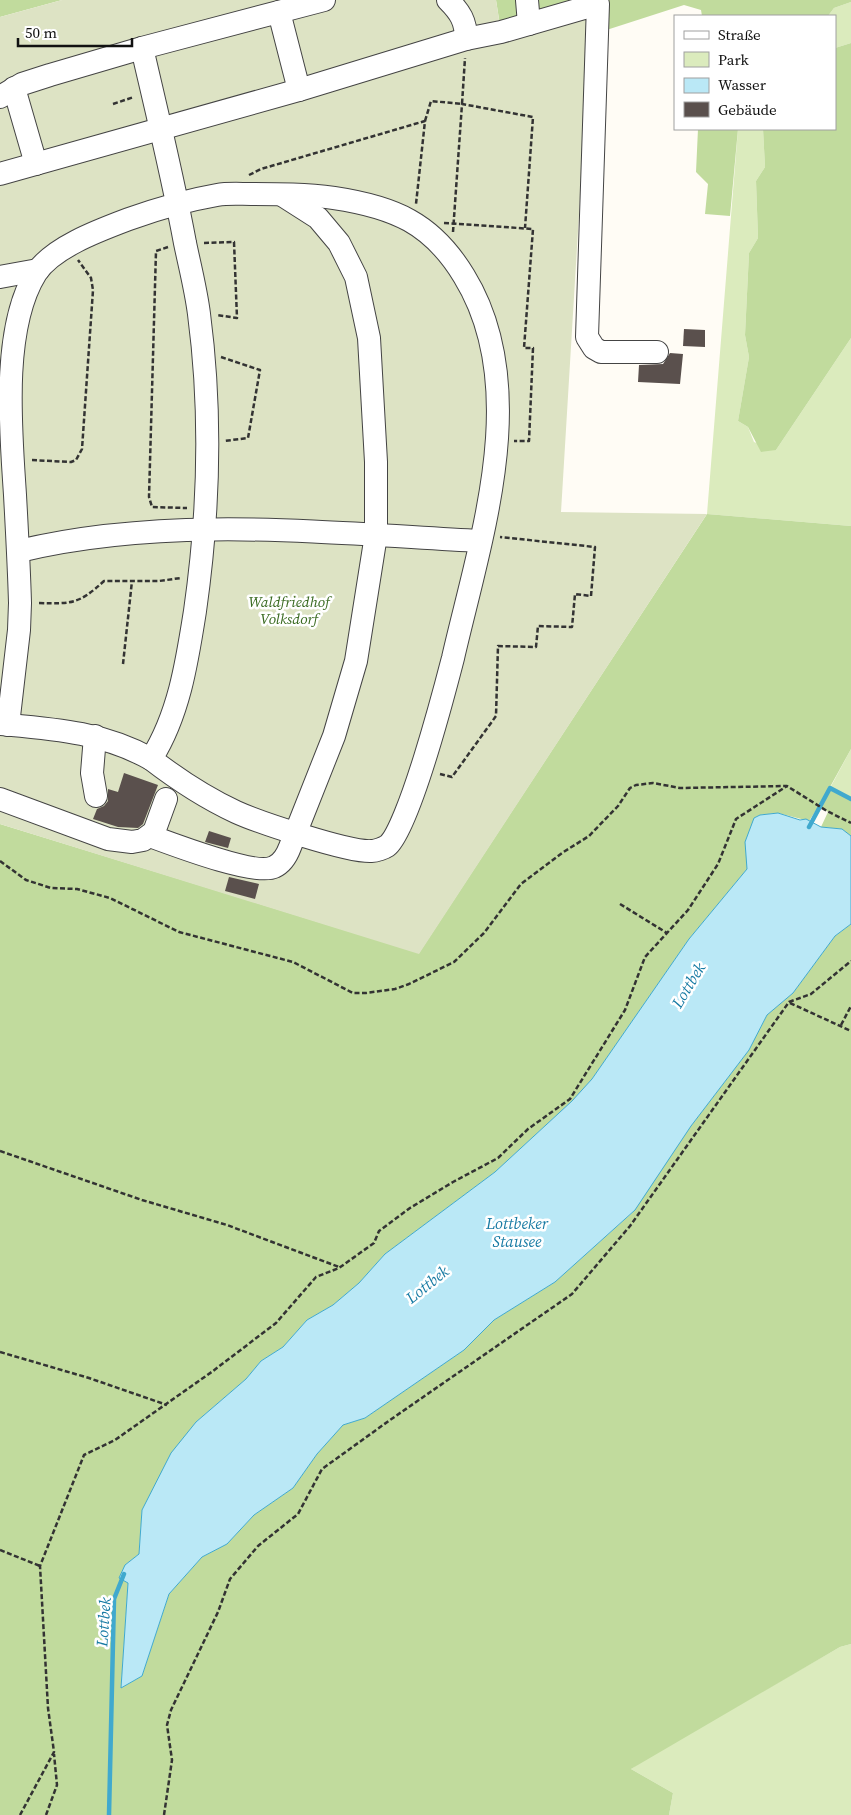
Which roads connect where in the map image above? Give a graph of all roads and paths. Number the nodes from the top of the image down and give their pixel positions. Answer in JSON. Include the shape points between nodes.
{"nodes":[{"id":1,"x":324,"y":0,"type":"edge"},
{"id":2,"x":448,"y":0,"type":"edge"},
{"id":3,"x":527,"y":0,"type":"edge"},
{"id":4,"x":279,"y":12,"type":"junction"},
{"id":5,"x":530,"y":24,"type":"junction"},
{"id":6,"x":466,"y":39,"type":"junction"},
{"id":7,"x":142,"y":48,"type":"junction"},
{"id":8,"x":298,"y":90,"type":"junction"},
{"id":9,"x":152,"y":91,"type":"junction"},
{"id":10,"x":7,"y":93,"type":"edge"},
{"id":11,"x":113,"y":104,"type":"dead end"},
{"id":12,"x":462,"y":104,"type":"junction"},
{"id":13,"x":425,"y":121,"type":"junction"},
{"id":14,"x":160,"y":129,"type":"junction"},
{"id":15,"x":36,"y":164,"type":"junction"},
{"id":16,"x":0,"y":174,"type":"edge"},
{"id":17,"x":248,"y":176,"type":"dead end"},
{"id":18,"x":282,"y":194,"type":"junction"},
{"id":19,"x":178,"y":205,"type":"junction"},
{"id":20,"x":414,"y":222,"type":"junction"},
{"id":21,"x":444,"y":223,"type":"dead end"},
{"id":22,"x":454,"y":224,"type":"junction"},
{"id":23,"x":525,"y":228,"type":"junction"},
{"id":24,"x":185,"y":244,"type":"junction"},
{"id":25,"x":67,"y":248,"type":"junction"},
{"id":26,"x":450,"y":254,"type":"junction"},
{"id":27,"x":38,"y":270,"type":"junction"},
{"id":28,"x":0,"y":277,"type":"edge"},
{"id":29,"x":198,"y":312,"type":"junction"},
{"id":30,"x":203,"y":351,"type":"junction"},
{"id":31,"x":657,"y":352,"type":"dead end"},
{"id":32,"x":497,"y":441,"type":"junction"},
{"id":33,"x":208,"y":443,"type":"junction"},
{"id":34,"x":13,"y":459,"type":"junction"},
{"id":35,"x":206,"y":508,"type":"junction"},
{"id":36,"x":204,"y":531,"type":"junction"},
{"id":37,"x":376,"y":535,"type":"junction"},
{"id":38,"x":481,"y":538,"type":"junction"},
{"id":39,"x":19,"y":551,"type":"junction"},
{"id":40,"x":200,"y":578,"type":"junction"},
{"id":41,"x":132,"y":581,"type":"junction"},
{"id":42,"x":10,"y":603,"type":"edge"},
{"id":43,"x":123,"y":664,"type":"dead end"},
{"id":44,"x":4,"y":724,"type":"edge"},
{"id":45,"x":95,"y":736,"type":"junction"},
{"id":46,"x":151,"y":758,"type":"junction"},
{"id":47,"x":452,"y":777,"type":"dead end"},
{"id":48,"x":787,"y":786,"type":"junction"},
{"id":49,"x":96,"y":796,"type":"dead end"},
{"id":50,"x":0,"y":799,"type":"edge"},
{"id":51,"x":166,"y":799,"type":"dead end"},
{"id":52,"x":851,"y":822,"type":"edge"},
{"id":53,"x":295,"y":833,"type":"junction"},
{"id":54,"x":150,"y":836,"type":"junction"},
{"id":55,"x":0,"y":861,"type":"edge"},
{"id":56,"x":620,"y":904,"type":"dead end"},
{"id":57,"x":667,"y":933,"type":"junction"},
{"id":58,"x":851,"y":961,"type":"edge"},
{"id":59,"x":789,"y":1002,"type":"junction"},
{"id":60,"x":851,"y":1006,"type":"edge"},
{"id":61,"x":841,"y":1026,"type":"junction"},
{"id":62,"x":851,"y":1031,"type":"edge"},
{"id":63,"x":0,"y":1151,"type":"edge"},
{"id":64,"x":340,"y":1268,"type":"junction"},
{"id":65,"x":0,"y":1352,"type":"edge"},
{"id":66,"x":167,"y":1405,"type":"junction"},
{"id":67,"x":0,"y":1550,"type":"edge"},
{"id":68,"x":40,"y":1566,"type":"junction"},
{"id":69,"x":54,"y":1752,"type":"junction"},
{"id":70,"x":20,"y":1815,"type":"edge"},
{"id":71,"x":46,"y":1815,"type":"edge"},
{"id":72,"x":164,"y":1815,"type":"edge"}],
"edges":[{"from":1,"to":4,"type":"street"},
{"from":2,"to":6,"type":"street","via":[[466,26]]},
{"from":3,"to":5,"type":"street"},
{"from":4,"to":7,"type":"street"},
{"from":4,"to":8,"type":"street"},
{"from":5,"to":6,"type":"street"},
{"from":5,"to":31,"type":"street","via":[[598,4],[587,337],[589,343],[601,352]]},
{"from":6,"to":8,"type":"street"},
{"from":6,"to":12,"type":"path"},
{"from":7,"to":9,"type":"street"},
{"from":7,"to":10,"type":"street","via":[[41,78]]},
{"from":8,"to":14,"type":"street"},
{"from":9,"to":11,"type":"path"},
{"from":9,"to":14,"type":"street"},
{"from":10,"to":15,"type":"street"},
{"from":12,"to":13,"type":"path","via":[[431,100]]},
{"from":12,"to":22,"type":"path"},
{"from":12,"to":23,"type":"path","via":[[532,117]]},
{"from":13,"to":17,"type":"path","via":[[260,169]]},
{"from":13,"to":20,"type":"path"},
{"from":14,"to":15,"type":"street"},
{"from":14,"to":19,"type":"street"},
{"from":15,"to":16,"type":"street"},
{"from":18,"to":19,"type":"street","via":[[221,194]]},
{"from":18,"to":20,"type":"street","via":[[360,202],[387,209]]},
{"from":18,"to":37,"type":"street","via":[[318,218],[340,243],[356,277],[369,338],[376,462]]},
{"from":19,"to":24,"type":"street"},
{"from":19,"to":25,"type":"street","via":[[109,227]]},
{"from":20,"to":26,"type":"street"},
{"from":21,"to":22,"type":"path"},
{"from":22,"to":23,"type":"path"},
{"from":22,"to":26,"type":"path"},
{"from":23,"to":32,"type":"path","via":[[533,229],[524,348],[533,348],[528,441]]},
{"from":24,"to":29,"type":"street"},
{"from":24,"to":29,"type":"path","via":[[234,242],[237,318]]},
{"from":24,"to":35,"type":"path","via":[[156,250],[149,498],[152,507]]},
{"from":25,"to":27,"type":"street"},
{"from":25,"to":34,"type":"path","via":[[88,272],[94,290],[82,449],[76,460],[71,462]]},
{"from":26,"to":32,"type":"street","via":[[472,288],[485,319],[494,358]]},
{"from":27,"to":28,"type":"street"},
{"from":27,"to":34,"type":"street","via":[[24,298],[16,331],[11,411]]},
{"from":29,"to":30,"type":"street"},
{"from":30,"to":33,"type":"street"},
{"from":30,"to":33,"type":"path","via":[[260,370],[248,438]]},
{"from":32,"to":38,"type":"street"},
{"from":33,"to":35,"type":"street"},
{"from":34,"to":39,"type":"street"},
{"from":35,"to":36,"type":"street"},
{"from":36,"to":37,"type":"street"},
{"from":36,"to":39,"type":"street","via":[[126,535]]},
{"from":36,"to":40,"type":"street"},
{"from":37,"to":38,"type":"street"},
{"from":37,"to":53,"type":"street","via":[[356,661],[334,736]]},
{"from":38,"to":47,"type":"path","via":[[595,547],[591,596],[575,594],[572,627],[538,626],[536,647],[498,646],[496,716]]},
{"from":38,"to":53,"type":"street","via":[[445,690],[397,834],[391,843],[374,852]]},
{"from":39,"to":42,"type":"street"},
{"from":40,"to":41,"type":"path"},
{"from":40,"to":46,"type":"street","via":[[180,690],[164,737]]},
{"from":41,"to":42,"type":"path","via":[[104,581],[90,594],[71,602]]},
{"from":41,"to":43,"type":"path"},
{"from":42,"to":44,"type":"street","via":[[19,630]]},
{"from":44,"to":45,"type":"street"},
{"from":45,"to":46,"type":"street"},
{"from":45,"to":49,"type":"street","via":[[92,773]]},
{"from":46,"to":53,"type":"street","via":[[174,776],[237,812]]},
{"from":48,"to":52,"type":"path","via":[[826,811]]},
{"from":48,"to":55,"type":"path","via":[[689,788],[636,784],[588,836],[521,884],[484,932],[454,962],[409,984],[372,992],[353,993],[293,962],[179,932],[110,898],[77,889],[51,888],[26,880]]},
{"from":48,"to":57,"type":"path","via":[[736,819],[718,864],[688,910]]},
{"from":50,"to":54,"type":"street","via":[[108,839],[132,842]]},
{"from":51,"to":54,"type":"street"},
{"from":53,"to":54,"type":"street","via":[[286,857],[268,869],[245,867]]},
{"from":56,"to":57,"type":"path"},
{"from":57,"to":64,"type":"path","via":[[645,957],[625,1010],[570,1100],[528,1129],[498,1158],[453,1182],[379,1231],[374,1242]]},
{"from":58,"to":59,"type":"path","via":[[811,994]]},
{"from":59,"to":61,"type":"path"},
{"from":59,"to":72,"type":"path","via":[[630,1226],[572,1294],[322,1470],[298,1514],[258,1546],[230,1579],[218,1612],[170,1710],[167,1725],[172,1760]]},
{"from":60,"to":61,"type":"path"},
{"from":61,"to":62,"type":"path"},
{"from":63,"to":64,"type":"path","via":[[142,1200],[227,1225]]},
{"from":64,"to":66,"type":"path","via":[[316,1276],[276,1322]]},
{"from":65,"to":66,"type":"path"},
{"from":66,"to":68,"type":"path","via":[[115,1440],[84,1455]]},
{"from":67,"to":68,"type":"path"},
{"from":68,"to":69,"type":"path","via":[[48,1708]]},
{"from":69,"to":70,"type":"path"},
{"from":69,"to":71,"type":"path","via":[[57,1784]]}]}
